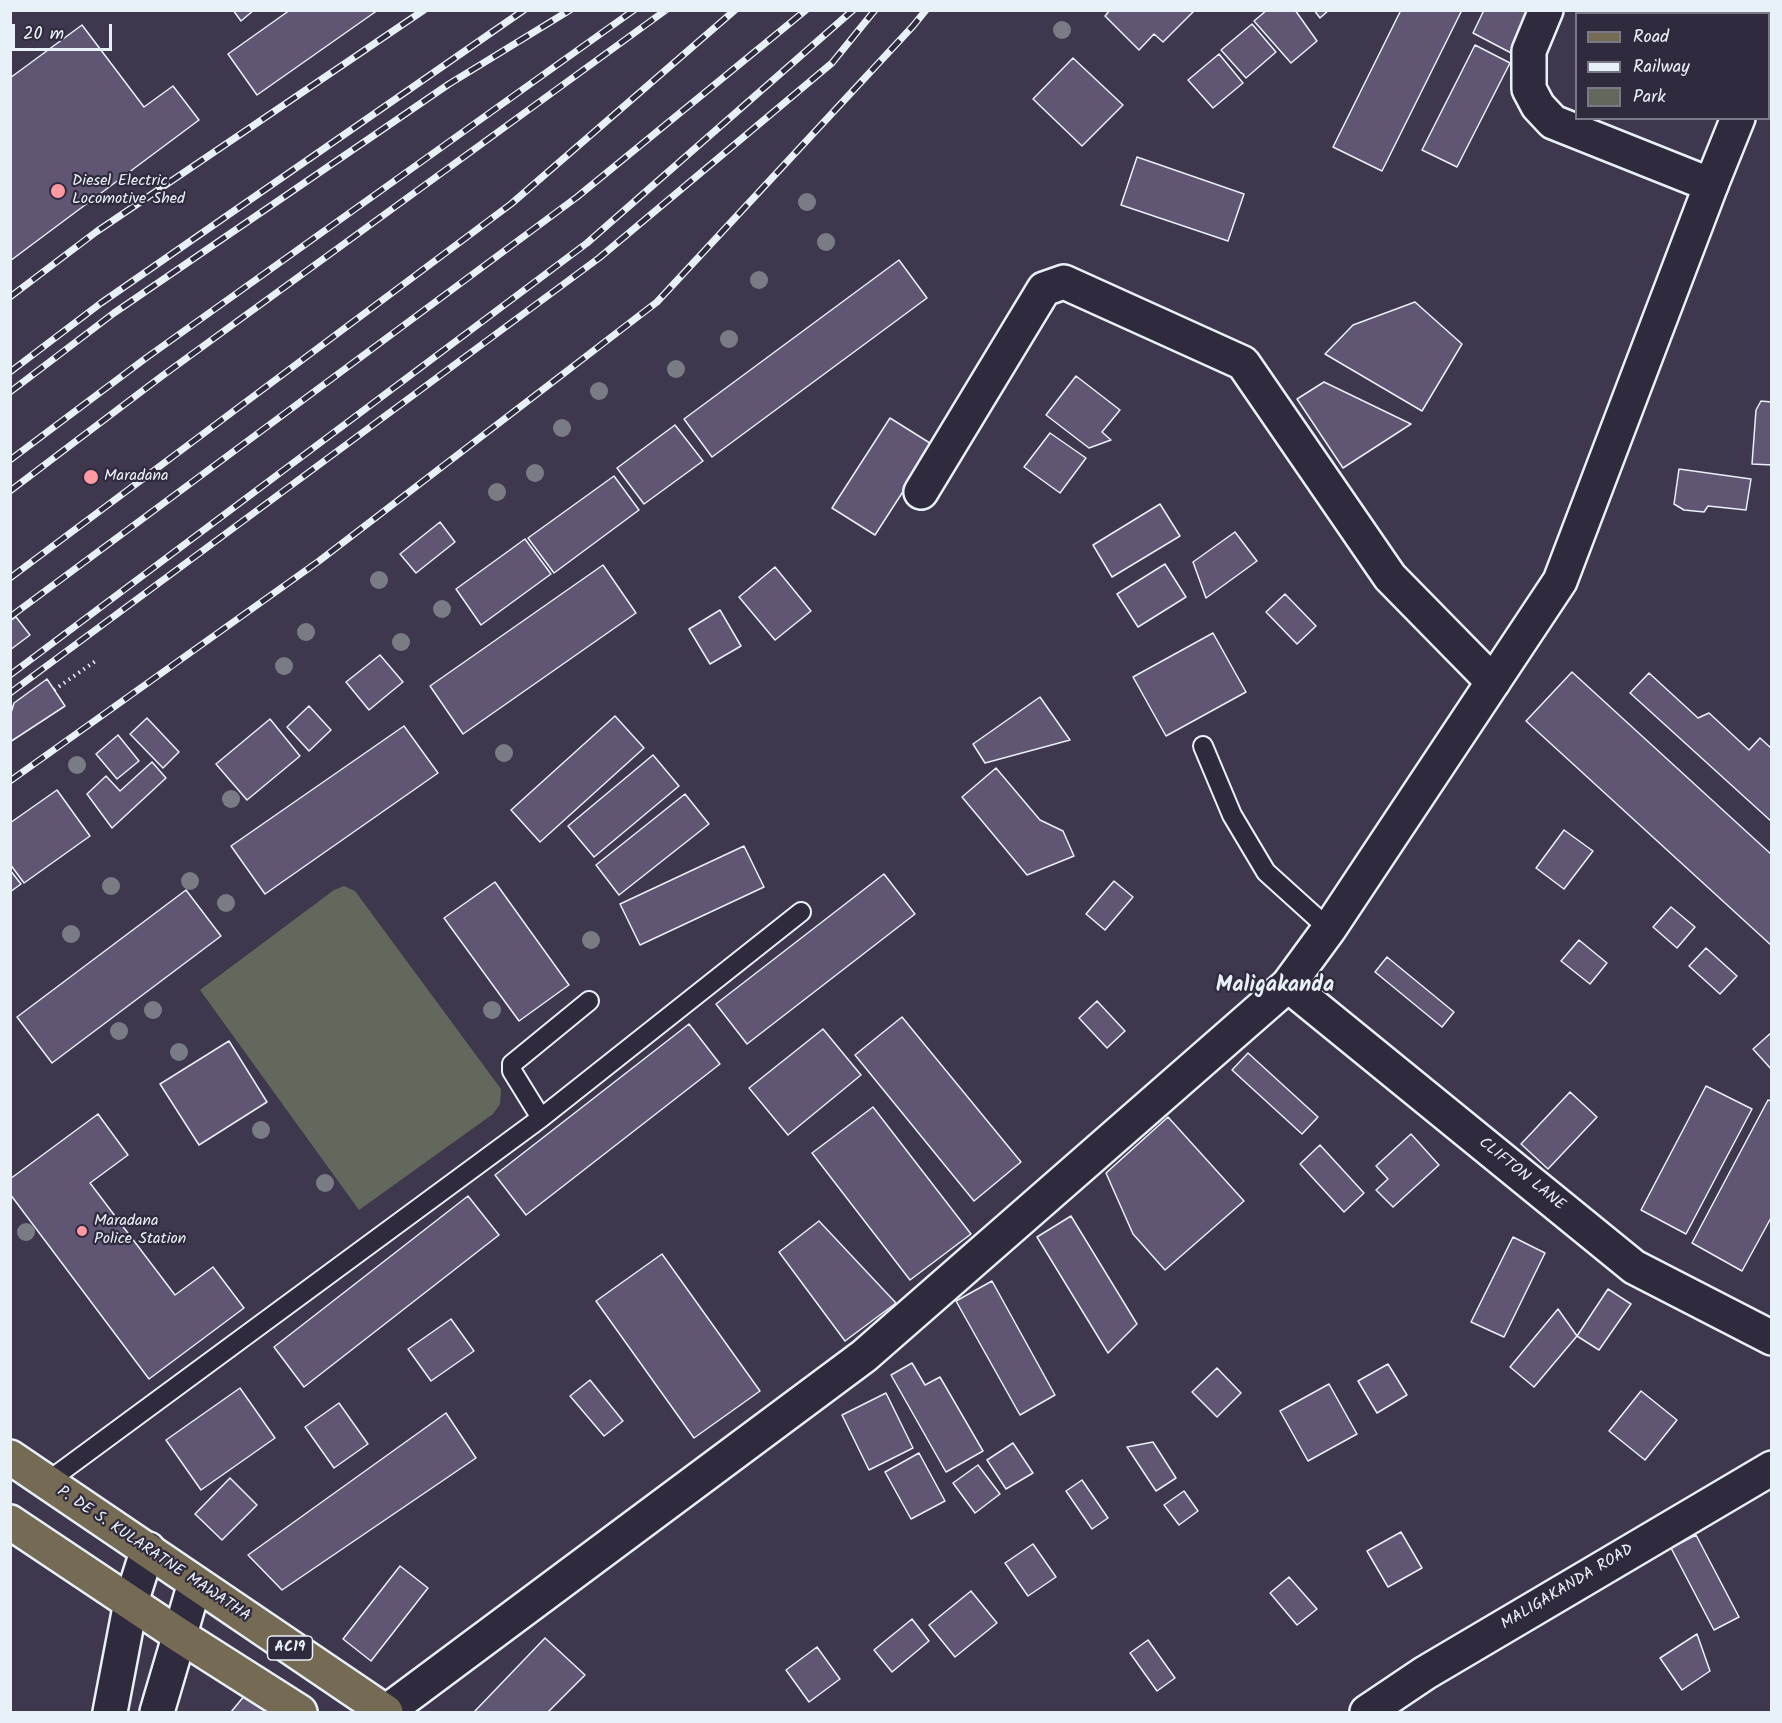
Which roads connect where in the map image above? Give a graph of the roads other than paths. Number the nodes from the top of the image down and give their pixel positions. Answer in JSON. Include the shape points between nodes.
{"nodes":[{"id":1,"x":1546,"y":10,"type":"edge"},
{"id":2,"x":1737,"y":120,"type":"edge"},
{"id":3,"x":1711,"y":185,"type":"junction"},
{"id":4,"x":921,"y":492,"type":"dead end"},
{"id":5,"x":1493,"y":682,"type":"junction"},
{"id":6,"x":1203,"y":746,"type":"dead end"},
{"id":7,"x":801,"y":912,"type":"dead end"},
{"id":8,"x":1329,"y":929,"type":"junction"},
{"id":9,"x":1288,"y":985,"type":"junction"},
{"id":10,"x":589,"y":1001,"type":"dead end"},
{"id":11,"x":541,"y":1118,"type":"junction"},
{"id":12,"x":1772,"y":1338,"type":"edge"},
{"id":13,"x":10,"y":1457,"type":"edge"},
{"id":14,"x":1772,"y":1468,"type":"edge"},
{"id":15,"x":47,"y":1482,"type":"junction"},
{"id":16,"x":10,"y":1522,"type":"edge"},
{"id":17,"x":148,"y":1549,"type":"junction"},
{"id":18,"x":195,"y":1583,"type":"junction"},
{"id":19,"x":132,"y":1602,"type":"junction"},
{"id":20,"x":179,"y":1635,"type":"junction"},
{"id":21,"x":110,"y":1713,"type":"edge"},
{"id":22,"x":157,"y":1713,"type":"edge"},
{"id":23,"x":300,"y":1713,"type":"edge"},
{"id":24,"x":386,"y":1713,"type":"edge"},
{"id":25,"x":1367,"y":1713,"type":"edge"}],
"edges":[{"from":1,"to":3,"type":"main road","via":[[1529,51],[1530,89],[1545,114],[1562,126]]},
{"from":2,"to":3,"type":"main road"},
{"from":3,"to":5,"type":"main road","via":[[1560,580]]},
{"from":4,"to":5,"type":"main road","via":[[1044,289],[1064,282],[1243,363],[1390,578]]},
{"from":5,"to":8,"type":"main road"},
{"from":6,"to":8,"type":"lane","via":[[1232,815],[1266,872]]},
{"from":7,"to":11,"type":"lane"},
{"from":8,"to":9,"type":"main road"},
{"from":9,"to":12,"type":"main road","name":"CLIFTON LANE","via":[[1634,1267]]},
{"from":9,"to":24,"type":"main road","via":[[864,1356]]},
{"from":10,"to":11,"type":"lane","via":[[512,1064],[512,1071]]},
{"from":11,"to":15,"type":"lane"},
{"from":13,"to":15,"type":"main road","name":"P. DE S. KULARATNE MAWATHA","number":"AC19"},
{"from":14,"to":25,"type":"main road","name":"MALIGAKANDA ROAD","via":[[1425,1673]]},
{"from":15,"to":17,"type":"main road","name":"P. DE S. KULARATNE MAWATHA","number":"AC19"},
{"from":16,"to":19,"type":"main road"},
{"from":17,"to":18,"type":"main road","name":"P. DE S. KULARATNE MAWATHA","number":"AC19"},
{"from":17,"to":19,"type":"main road"},
{"from":18,"to":20,"type":"main road"},
{"from":18,"to":24,"type":"main road","name":"P. DE S. KULARATNE MAWATHA","number":"AC19"},
{"from":19,"to":20,"type":"main road"},
{"from":19,"to":21,"type":"main road"},
{"from":20,"to":22,"type":"main road"},
{"from":20,"to":23,"type":"main road"}]}
